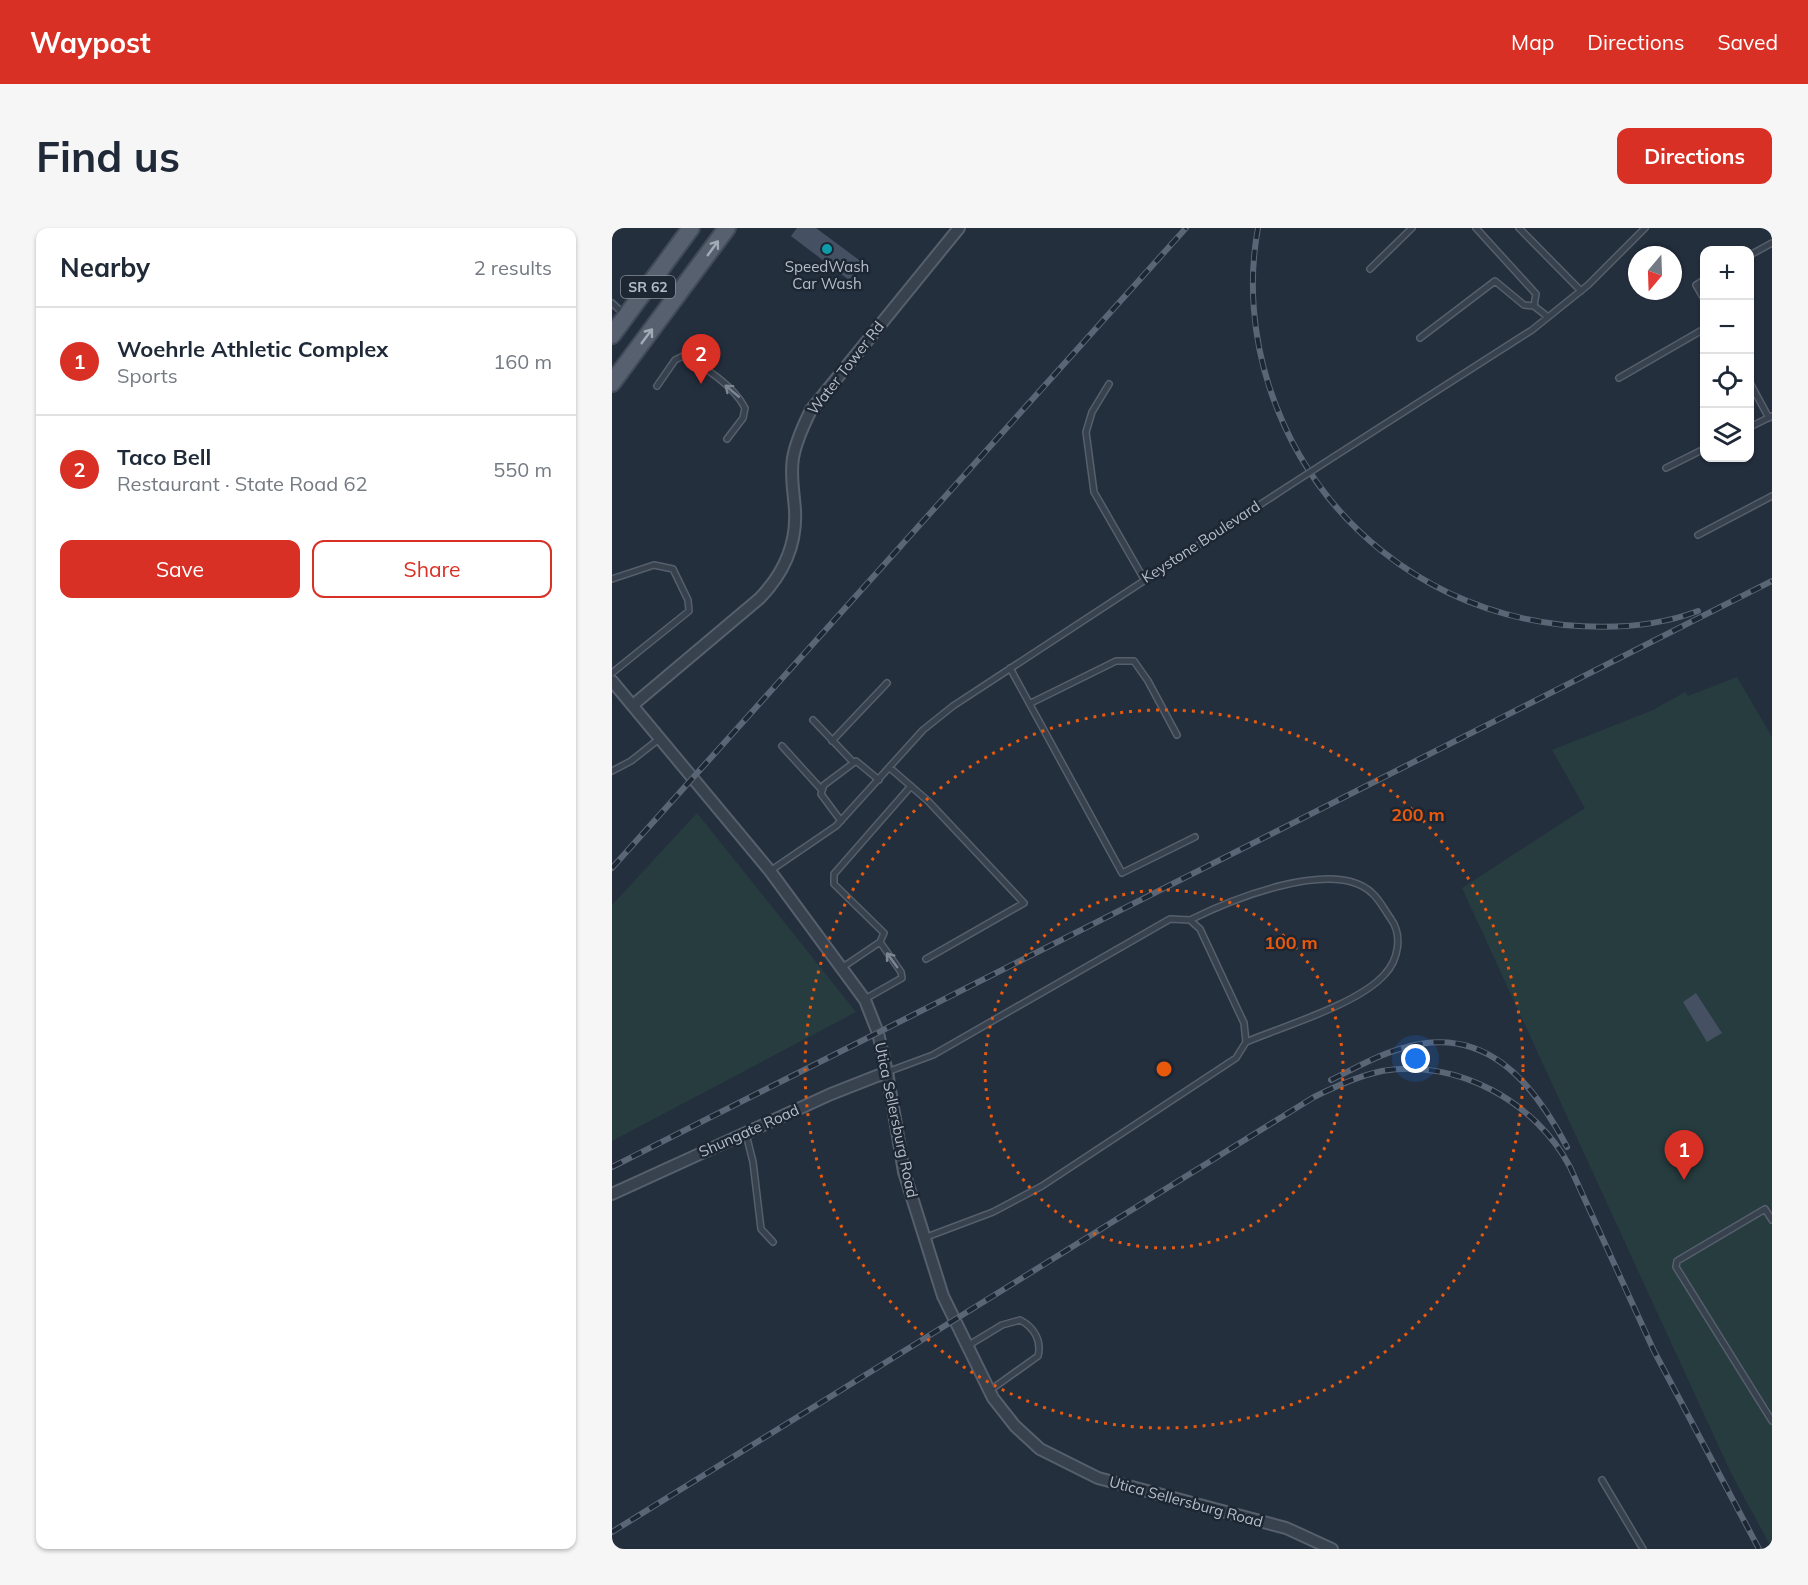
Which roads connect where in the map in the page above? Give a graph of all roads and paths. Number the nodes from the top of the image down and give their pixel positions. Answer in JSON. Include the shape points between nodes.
{"nodes":[{"id":1,"x":691,"y":228,"type":"edge"},
{"id":2,"x":727,"y":228,"type":"edge"},
{"id":3,"x":958,"y":228,"type":"edge"},
{"id":4,"x":1412,"y":228,"type":"edge"},
{"id":5,"x":1476,"y":228,"type":"edge"},
{"id":6,"x":1519,"y":228,"type":"edge"},
{"id":7,"x":1645,"y":228,"type":"edge"},
{"id":8,"x":1772,"y":243,"type":"edge"},
{"id":9,"x":1754,"y":252,"type":"edge"},
{"id":10,"x":1370,"y":269,"type":"dead end"},
{"id":11,"x":1581,"y":291,"type":"junction"},
{"id":12,"x":612,"y":303,"type":"edge"},
{"id":13,"x":1534,"y":306,"type":"junction"},
{"id":14,"x":626,"y":316,"type":"junction"},
{"id":15,"x":1548,"y":318,"type":"junction"},
{"id":16,"x":1700,"y":331,"type":"edge"},
{"id":17,"x":612,"y":335,"type":"edge"},
{"id":18,"x":1420,"y":338,"type":"dead end"},
{"id":19,"x":1619,"y":378,"type":"dead end"},
{"id":20,"x":612,"y":383,"type":"edge"},
{"id":21,"x":1109,"y":384,"type":"dead end"},
{"id":22,"x":657,"y":386,"type":"dead end"},
{"id":23,"x":1754,"y":391,"type":"edge"},
{"id":24,"x":1770,"y":417,"type":"edge"},
{"id":25,"x":1754,"y":425,"type":"edge"},
{"id":26,"x":727,"y":439,"type":"dead end"},
{"id":27,"x":1700,"y":451,"type":"edge"},
{"id":28,"x":1666,"y":468,"type":"dead end"},
{"id":29,"x":1772,"y":496,"type":"edge"},
{"id":30,"x":1698,"y":535,"type":"dead end"},
{"id":31,"x":612,"y":579,"type":"edge"},
{"id":32,"x":1144,"y":579,"type":"junction"},
{"id":33,"x":1010,"y":668,"type":"junction"},
{"id":34,"x":612,"y":673,"type":"edge"},
{"id":35,"x":612,"y":681,"type":"edge"},
{"id":36,"x":887,"y":683,"type":"dead end"},
{"id":37,"x":1031,"y":704,"type":"junction"},
{"id":38,"x":633,"y":705,"type":"junction"},
{"id":39,"x":813,"y":720,"type":"dead end"},
{"id":40,"x":1177,"y":735,"type":"dead end"},
{"id":41,"x":659,"y":739,"type":"junction"},
{"id":42,"x":832,"y":741,"type":"junction"},
{"id":43,"x":782,"y":746,"type":"dead end"},
{"id":44,"x":853,"y":762,"type":"junction"},
{"id":45,"x":890,"y":768,"type":"junction"},
{"id":46,"x":612,"y":771,"type":"edge"},
{"id":47,"x":879,"y":780,"type":"junction"},
{"id":48,"x":911,"y":786,"type":"junction"},
{"id":49,"x":821,"y":789,"type":"junction"},
{"id":50,"x":841,"y":821,"type":"junction"},
{"id":51,"x":1195,"y":837,"type":"dead end"},
{"id":52,"x":770,"y":871,"type":"junction"},
{"id":53,"x":1190,"y":920,"type":"junction"},
{"id":54,"x":880,"y":942,"type":"junction"},
{"id":55,"x":926,"y":959,"type":"dead end"},
{"id":56,"x":843,"y":967,"type":"junction"},
{"id":57,"x":865,"y":999,"type":"junction"},
{"id":58,"x":1246,"y":1042,"type":"junction"},
{"id":59,"x":887,"y":1072,"type":"junction"},
{"id":60,"x":745,"y":1132,"type":"junction"},
{"id":61,"x":612,"y":1194,"type":"edge"},
{"id":62,"x":1772,"y":1220,"type":"edge"},
{"id":63,"x":924,"y":1238,"type":"junction"},
{"id":64,"x":773,"y":1242,"type":"dead end"},
{"id":65,"x":969,"y":1345,"type":"junction"},
{"id":66,"x":989,"y":1391,"type":"junction"},
{"id":67,"x":1772,"y":1421,"type":"edge"},
{"id":68,"x":1602,"y":1480,"type":"dead end"},
{"id":69,"x":1332,"y":1549,"type":"edge"},
{"id":70,"x":1643,"y":1549,"type":"edge"}],
"edges":[{"from":1,"to":14,"type":"main road","number":"SR 62"},
{"from":20,"to":2,"type":"main road","number":"SR 62","one_way":true},
{"from":3,"to":38,"type":"street","name":"Water Tower Rd","via":[[811,410],[793,459],[793,539],[773,585]]},
{"from":4,"to":10,"type":"lane"},
{"from":5,"to":13,"type":"lane","via":[[1536,294]]},
{"from":6,"to":11,"type":"lane"},
{"from":7,"to":11,"type":"lane","name":"Keystone Boulevard"},
{"from":8,"to":9,"type":"lane"},
{"from":11,"to":15,"type":"lane","name":"Keystone Boulevard"},
{"from":12,"to":14,"type":"lane"},
{"from":13,"to":15,"type":"lane"},
{"from":13,"to":18,"type":"lane","via":[[1524,305],[1495,281]]},
{"from":14,"to":17,"type":"main road","number":"SR 62"},
{"from":15,"to":32,"type":"lane","name":"Keystone Boulevard","bridge":true},
{"from":16,"to":19,"type":"lane"},
{"from":21,"to":32,"type":"lane","via":[[1092,412],[1086,432],[1094,492]]},
{"from":26,"to":22,"type":"lane","one_way":true,"via":[[745,408],[740,398],[704,369],[683,356],[675,360]]},
{"from":23,"to":24,"type":"lane"},
{"from":24,"to":25,"type":"lane"},
{"from":27,"to":28,"type":"lane"},
{"from":29,"to":30,"type":"lane"},
{"from":31,"to":34,"type":"lane","via":[[654,565],[673,569],[689,611]]},
{"from":32,"to":33,"type":"lane","name":"Keystone Boulevard"},
{"from":33,"to":37,"type":"lane"},
{"from":33,"to":45,"type":"lane","name":"Keystone Boulevard","via":[[922,730]]},
{"from":35,"to":38,"type":"street","name":"Utica Sellersburg Road"},
{"from":36,"to":42,"type":"lane"},
{"from":37,"to":40,"type":"lane","via":[[1116,661],[1134,661]]},
{"from":37,"to":51,"type":"lane","via":[[1122,873]]},
{"from":38,"to":41,"type":"street","name":"Utica Sellersburg Road"},
{"from":39,"to":42,"type":"lane"},
{"from":41,"to":46,"type":"lane"},
{"from":41,"to":52,"type":"street","name":"Utica Sellersburg Road"},
{"from":42,"to":44,"type":"lane"},
{"from":43,"to":49,"type":"lane"},
{"from":44,"to":47,"type":"lane","via":[[860,762]]},
{"from":44,"to":49,"type":"lane"},
{"from":45,"to":47,"type":"lane","name":"Keystone Boulevard"},
{"from":45,"to":48,"type":"lane"},
{"from":47,"to":50,"type":"lane","name":"Keystone Boulevard"},
{"from":48,"to":54,"type":"lane","via":[[834,874],[834,884],[884,933]]},
{"from":48,"to":55,"type":"lane","via":[[1024,903]]},
{"from":49,"to":50,"type":"lane"},
{"from":50,"to":52,"type":"lane","name":"Keystone Boulevard","via":[[824,837]]},
{"from":52,"to":56,"type":"street","name":"Utica Sellersburg Road"},
{"from":53,"to":58,"type":"lane","via":[[1200,929],[1244,1023]]},
{"from":53,"to":58,"type":"lane","via":[[1232,900],[1335,879],[1372,893],[1394,924],[1399,950],[1386,974],[1360,995]]},
{"from":53,"to":59,"type":"lane","via":[[1170,919],[933,1055]]},
{"from":54,"to":56,"type":"lane"},
{"from":57,"to":54,"type":"lane","one_way":true,"via":[[902,978]]},
{"from":56,"to":57,"type":"street","name":"Utica Sellersburg Road"},
{"from":57,"to":59,"type":"street","name":"Utica Sellersburg Road"},
{"from":58,"to":63,"type":"lane","via":[[1236,1058],[1042,1186],[993,1212]]},
{"from":59,"to":60,"type":"street","name":"Shungate Road"},
{"from":59,"to":63,"type":"street","name":"Utica Sellersburg Road","via":[[904,1172]]},
{"from":60,"to":61,"type":"street","name":"Shungate Road"},
{"from":60,"to":64,"type":"lane","via":[[753,1162],[761,1229]]},
{"from":62,"to":67,"type":"lane","via":[[1765,1209],[1677,1261],[1676,1267]]},
{"from":63,"to":65,"type":"street","name":"Utica Sellersburg Road","via":[[943,1296]]},
{"from":65,"to":66,"type":"street","name":"Utica Sellersburg Road"},
{"from":65,"to":66,"type":"lane","via":[[1002,1325],[1020,1320],[1033,1329],[1038,1356]]},
{"from":66,"to":69,"type":"street","name":"Utica Sellersburg Road","via":[[1015,1426],[1040,1449],[1071,1467],[1098,1478],[1286,1528]]},
{"from":68,"to":70,"type":"lane"}]}
